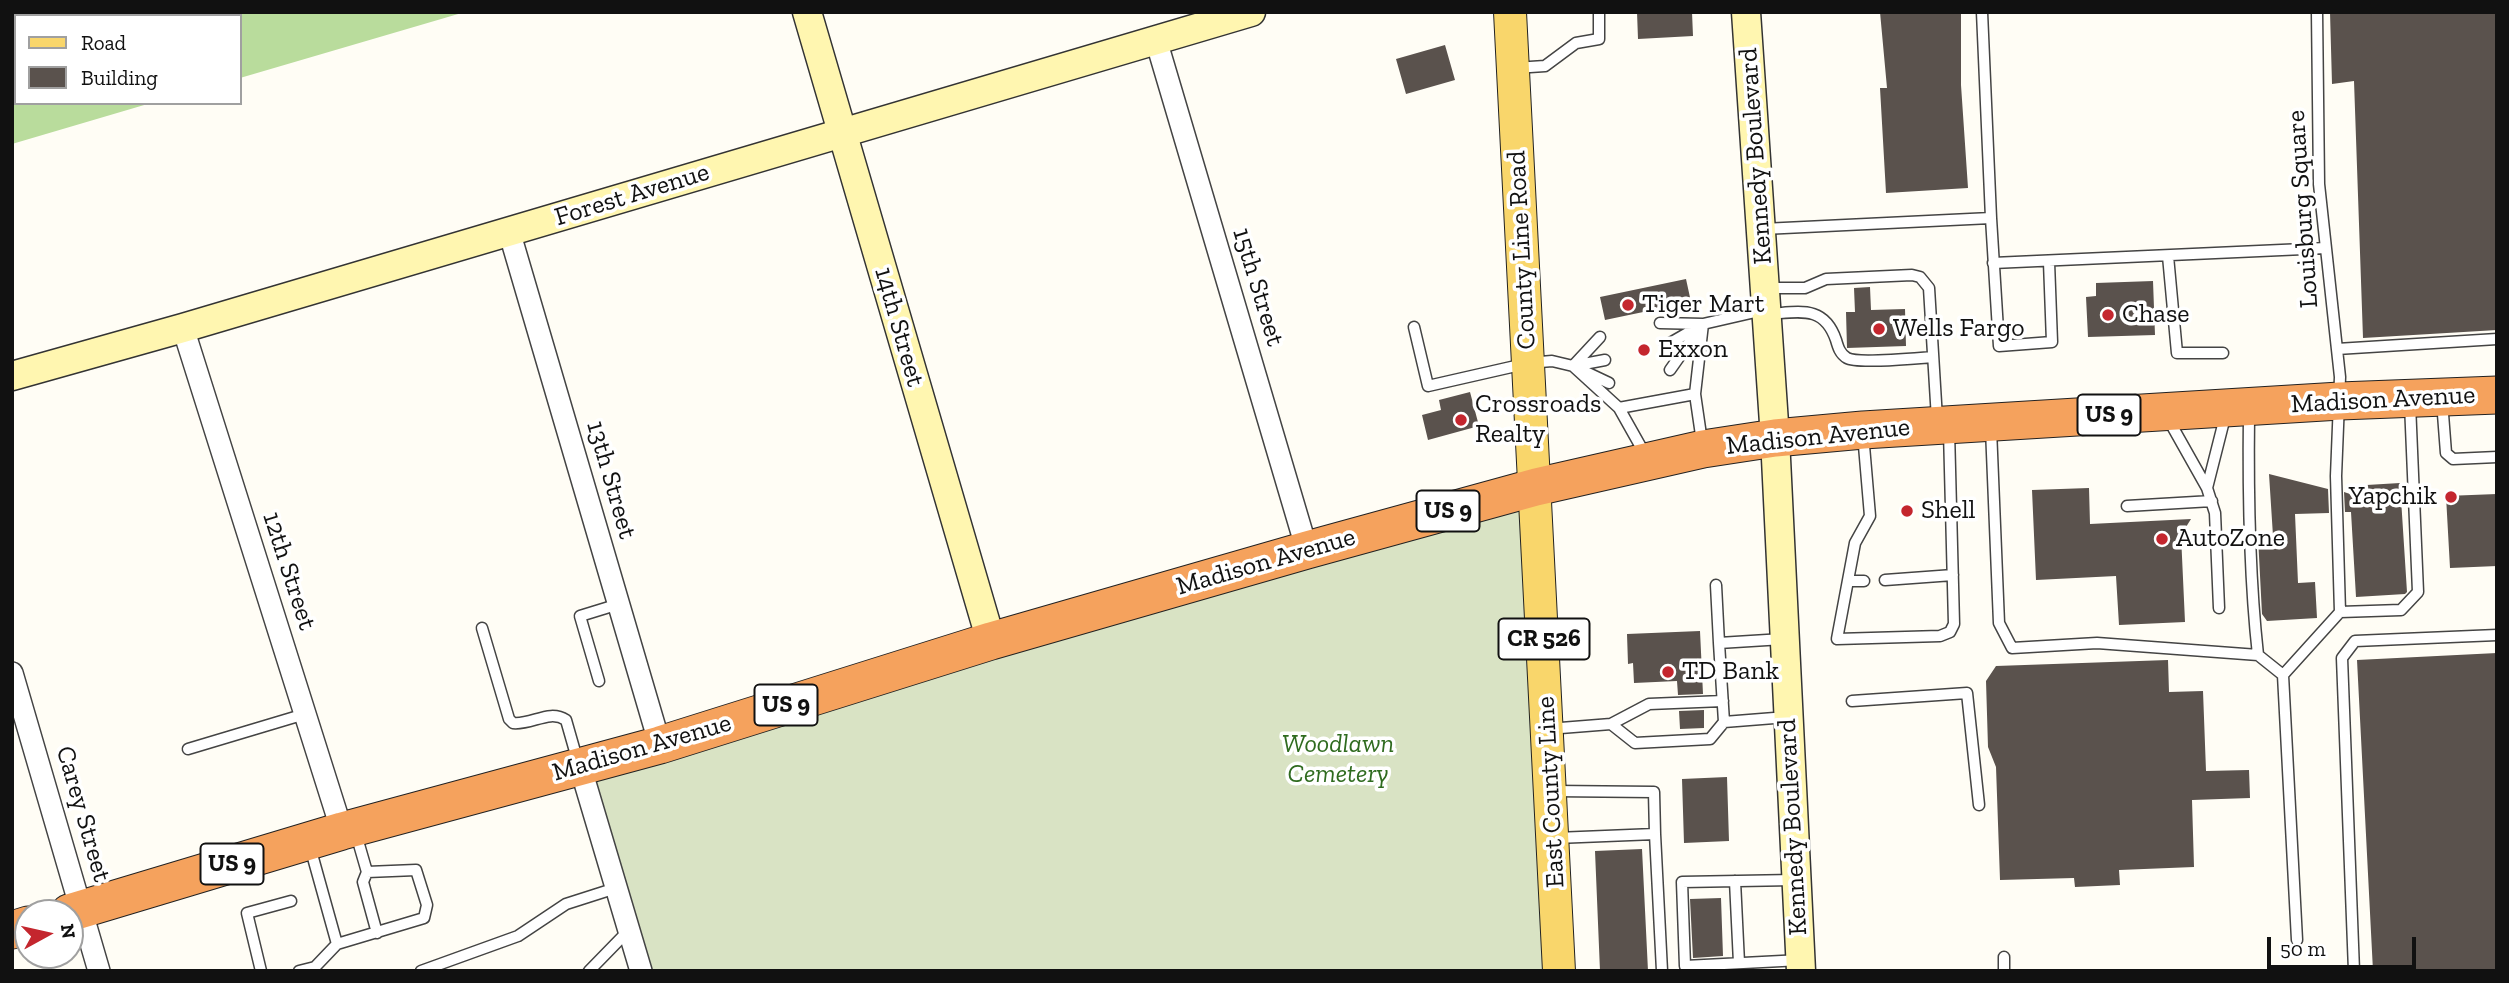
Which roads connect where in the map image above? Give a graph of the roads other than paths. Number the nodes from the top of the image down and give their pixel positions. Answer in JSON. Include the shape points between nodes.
{"nodes":[{"id":1,"x":807,"y":12,"type":"edge"},
{"id":2,"x":1251,"y":12,"type":"edge"},
{"id":3,"x":1510,"y":12,"type":"edge"},
{"id":4,"x":1598,"y":12,"type":"edge"},
{"id":5,"x":1746,"y":12,"type":"edge"},
{"id":6,"x":1982,"y":12,"type":"edge"},
{"id":7,"x":2317,"y":12,"type":"edge"},
{"id":8,"x":1156,"y":40,"type":"junction"},
{"id":9,"x":1513,"y":69,"type":"junction"},
{"id":10,"x":842,"y":132,"type":"junction"},
{"id":11,"x":1991,"y":218,"type":"junction"},
{"id":12,"x":1760,"y":229,"type":"junction"},
{"id":13,"x":509,"y":232,"type":"junction"},
{"id":14,"x":2326,"y":248,"type":"junction"},
{"id":15,"x":2168,"y":256,"type":"junction"},
{"id":16,"x":2049,"y":262,"type":"junction"},
{"id":17,"x":1993,"y":263,"type":"junction"},
{"id":18,"x":1767,"y":304,"type":"junction"},
{"id":19,"x":1660,"y":323,"type":"dead end"},
{"id":20,"x":1703,"y":324,"type":"junction"},
{"id":21,"x":1414,"y":327,"type":"dead end"},
{"id":22,"x":183,"y":328,"type":"junction"},
{"id":23,"x":1600,"y":337,"type":"dead end"},
{"id":24,"x":2497,"y":339,"type":"edge"},
{"id":25,"x":1665,"y":346,"type":"dead end"},
{"id":26,"x":2337,"y":349,"type":"junction"},
{"id":27,"x":2223,"y":353,"type":"dead end"},
{"id":28,"x":1933,"y":357,"type":"junction"},
{"id":29,"x":1605,"y":360,"type":"dead end"},
{"id":30,"x":1529,"y":363,"type":"junction"},
{"id":31,"x":1573,"y":366,"type":"junction"},
{"id":32,"x":1670,"y":370,"type":"dead end"},
{"id":33,"x":12,"y":376,"type":"edge"},
{"id":34,"x":1609,"y":383,"type":"dead end"},
{"id":35,"x":1695,"y":394,"type":"junction"},
{"id":36,"x":2497,"y":395,"type":"edge"},
{"id":37,"x":2426,"y":398,"type":"junction"},
{"id":38,"x":2340,"y":401,"type":"junction"},
{"id":39,"x":1619,"y":408,"type":"junction"},
{"id":40,"x":2238,"y":408,"type":"junction"},
{"id":41,"x":2164,"y":412,"type":"junction"},
{"id":42,"x":1991,"y":422,"type":"junction"},
{"id":43,"x":1943,"y":425,"type":"junction"},
{"id":44,"x":1863,"y":430,"type":"junction"},
{"id":45,"x":1775,"y":438,"type":"junction"},
{"id":46,"x":1703,"y":449,"type":"junction"},
{"id":47,"x":2497,"y":457,"type":"edge"},
{"id":48,"x":1649,"y":462,"type":"junction"},
{"id":49,"x":1536,"y":487,"type":"junction"},
{"id":50,"x":2207,"y":488,"type":"junction"},
{"id":51,"x":2212,"y":501,"type":"junction"},
{"id":52,"x":2127,"y":506,"type":"dead end"},
{"id":53,"x":1307,"y":550,"type":"junction"},
{"id":54,"x":1953,"y":575,"type":"junction"},
{"id":55,"x":1885,"y":580,"type":"dead end"},
{"id":56,"x":1848,"y":581,"type":"junction"},
{"id":57,"x":1864,"y":581,"type":"dead end"},
{"id":58,"x":1716,"y":585,"type":"dead end"},
{"id":59,"x":619,"y":604,"type":"junction"},
{"id":60,"x":2219,"y":608,"type":"dead end"},
{"id":61,"x":2340,"y":612,"type":"junction"},
{"id":62,"x":482,"y":628,"type":"dead end"},
{"id":63,"x":2497,"y":635,"type":"edge"},
{"id":64,"x":1783,"y":639,"type":"junction"},
{"id":65,"x":991,"y":641,"type":"junction"},
{"id":66,"x":1719,"y":643,"type":"junction"},
{"id":67,"x":2258,"y":655,"type":"junction"},
{"id":68,"x":12,"y":673,"type":"edge"},
{"id":69,"x":2283,"y":675,"type":"junction"},
{"id":70,"x":599,"y":681,"type":"dead end"},
{"id":71,"x":1723,"y":701,"type":"junction"},
{"id":72,"x":1852,"y":701,"type":"dead end"},
{"id":73,"x":305,"y":714,"type":"junction"},
{"id":74,"x":1787,"y":717,"type":"junction"},
{"id":75,"x":1724,"y":722,"type":"junction"},
{"id":76,"x":1611,"y":724,"type":"junction"},
{"id":77,"x":1548,"y":729,"type":"junction"},
{"id":78,"x":660,"y":745,"type":"junction"},
{"id":79,"x":188,"y":749,"type":"dead end"},
{"id":80,"x":580,"y":766,"type":"junction"},
{"id":81,"x":1551,"y":791,"type":"junction"},
{"id":82,"x":1979,"y":805,"type":"dead end"},
{"id":83,"x":348,"y":830,"type":"junction"},
{"id":84,"x":1655,"y":834,"type":"junction"},
{"id":85,"x":1553,"y":838,"type":"junction"},
{"id":86,"x":308,"y":841,"type":"junction"},
{"id":87,"x":367,"y":872,"type":"junction"},
{"id":88,"x":1797,"y":880,"type":"junction"},
{"id":89,"x":1735,"y":881,"type":"junction"},
{"id":90,"x":616,"y":888,"type":"junction"},
{"id":91,"x":72,"y":899,"type":"edge"},
{"id":92,"x":290,"y":901,"type":"dead end"},
{"id":93,"x":84,"y":908,"type":"edge"},
{"id":94,"x":629,"y":930,"type":"junction"},
{"id":95,"x":377,"y":933,"type":"junction"},
{"id":96,"x":84,"y":934,"type":"edge"},
{"id":97,"x":2297,"y":940,"type":"dead end"},
{"id":98,"x":337,"y":944,"type":"junction"},
{"id":99,"x":2004,"y":957,"type":"dead end"},
{"id":100,"x":1738,"y":963,"type":"junction"},
{"id":101,"x":1801,"y":965,"type":"edge"},
{"id":102,"x":99,"y":971,"type":"edge"},
{"id":103,"x":261,"y":971,"type":"edge"},
{"id":104,"x":299,"y":971,"type":"edge"},
{"id":105,"x":421,"y":971,"type":"edge"},
{"id":106,"x":589,"y":971,"type":"edge"},
{"id":107,"x":641,"y":971,"type":"edge"},
{"id":108,"x":1559,"y":971,"type":"edge"},
{"id":109,"x":1662,"y":971,"type":"edge"},
{"id":110,"x":2004,"y":971,"type":"edge"},
{"id":111,"x":2354,"y":971,"type":"edge"}],
"edges":[{"from":1,"to":10,"type":"street","name":"14th Street"},
{"from":2,"to":8,"type":"street","name":"Forest Avenue"},
{"from":3,"to":9,"type":"main road","name":"County Line Road","number":"CR 526"},
{"from":4,"to":9,"type":"lane","via":[[1599,39],[1576,43],[1545,66]]},
{"from":5,"to":12,"type":"street","name":"Kennedy Boulevard"},
{"from":6,"to":11,"type":"lane"},
{"from":7,"to":14,"type":"lane","name":"Louisburg Square","via":[[2319,184]]},
{"from":8,"to":10,"type":"street","name":"Forest Avenue"},
{"from":8,"to":53,"type":"street","name":"15th Street"},
{"from":9,"to":30,"type":"main road","name":"County Line Road","number":"CR 526"},
{"from":10,"to":13,"type":"street","name":"Forest Avenue"},
{"from":10,"to":65,"type":"street","name":"14th Street"},
{"from":11,"to":12,"type":"lane"},
{"from":11,"to":17,"type":"lane"},
{"from":12,"to":18,"type":"street","name":"Kennedy Boulevard"},
{"from":13,"to":22,"type":"street","name":"Forest Avenue"},
{"from":13,"to":59,"type":"street","name":"13th Street"},
{"from":14,"to":15,"type":"lane"},
{"from":14,"to":26,"type":"lane","name":"Louisburg Square"},
{"from":15,"to":16,"type":"lane"},
{"from":15,"to":27,"type":"lane","via":[[2177,353]]},
{"from":16,"to":17,"type":"lane"},
{"from":16,"to":17,"type":"lane","via":[[2052,342],[1999,346]]},
{"from":18,"to":20,"type":"lane"},
{"from":18,"to":28,"type":"lane","via":[[1818,316],[1830,326],[1840,352],[1852,360]]},
{"from":18,"to":28,"type":"lane","via":[[1826,279],[1920,277],[1929,288]]},
{"from":18,"to":45,"type":"street","name":"Kennedy Boulevard"},
{"from":19,"to":20,"type":"lane"},
{"from":20,"to":25,"type":"lane"},
{"from":20,"to":32,"type":"lane"},
{"from":20,"to":35,"type":"lane"},
{"from":21,"to":30,"type":"lane","via":[[1428,387]]},
{"from":22,"to":33,"type":"street","name":"Forest Avenue"},
{"from":22,"to":73,"type":"street","name":"12th Street"},
{"from":23,"to":31,"type":"lane"},
{"from":24,"to":26,"type":"lane"},
{"from":26,"to":38,"type":"lane","name":"Louisburg Square"},
{"from":28,"to":43,"type":"lane"},
{"from":29,"to":31,"type":"lane"},
{"from":30,"to":31,"type":"lane","via":[[1552,361]]},
{"from":30,"to":49,"type":"main road","name":"County Line Road","number":"CR 526"},
{"from":31,"to":34,"type":"lane"},
{"from":31,"to":39,"type":"lane"},
{"from":35,"to":39,"type":"lane"},
{"from":35,"to":46,"type":"lane"},
{"from":36,"to":37,"type":"highway","name":"Madison Avenue","number":"US 9"},
{"from":37,"to":38,"type":"highway","name":"Madison Avenue","number":"US 9"},
{"from":37,"to":47,"type":"lane","via":[[2446,453],[2453,459]]},
{"from":37,"to":61,"type":"lane","via":[[2418,592],[2400,610]]},
{"from":38,"to":40,"type":"highway","name":"Madison Avenue","number":"US 9"},
{"from":38,"to":61,"type":"lane","name":"Louisburg Square","via":[[2336,476]]},
{"from":39,"to":48,"type":"lane"},
{"from":40,"to":41,"type":"highway","name":"Madison Avenue","number":"US 9"},
{"from":40,"to":50,"type":"lane"},
{"from":40,"to":67,"type":"lane"},
{"from":41,"to":42,"type":"highway","name":"Madison Avenue","number":"US 9"},
{"from":41,"to":50,"type":"lane"},
{"from":42,"to":43,"type":"highway","name":"Madison Avenue","number":"US 9"},
{"from":42,"to":67,"type":"lane","via":[[1999,623],[2012,648],[2097,643]]},
{"from":43,"to":44,"type":"highway","name":"Madison Avenue","number":"US 9"},
{"from":43,"to":54,"type":"lane"},
{"from":44,"to":45,"type":"highway","name":"Madison Avenue","number":"US 9"},
{"from":44,"to":56,"type":"lane","via":[[1870,516],[1855,543]]},
{"from":45,"to":46,"type":"highway","name":"Madison Avenue","number":"US 9"},
{"from":45,"to":64,"type":"street","name":"Kennedy Boulevard"},
{"from":46,"to":48,"type":"highway","name":"Madison Avenue","number":"US 9"},
{"from":48,"to":49,"type":"highway","name":"Madison Avenue","number":"US 9"},
{"from":49,"to":53,"type":"highway","name":"Madison Avenue","number":"US 9"},
{"from":49,"to":77,"type":"main road","name":"East County Line","number":"CR 526"},
{"from":50,"to":51,"type":"lane"},
{"from":51,"to":52,"type":"lane"},
{"from":51,"to":60,"type":"lane"},
{"from":53,"to":65,"type":"highway","name":"Madison Avenue","number":"US 9"},
{"from":54,"to":55,"type":"lane"},
{"from":54,"to":56,"type":"lane","via":[[1954,624],[1940,636],[1837,639]]},
{"from":56,"to":57,"type":"lane"},
{"from":58,"to":66,"type":"lane"},
{"from":59,"to":70,"type":"lane","via":[[580,616]]},
{"from":59,"to":78,"type":"street","name":"13th Street"},
{"from":61,"to":69,"type":"lane"},
{"from":62,"to":80,"type":"lane","via":[[509,719],[519,724],[559,715],[566,720]]},
{"from":63,"to":111,"type":"lane","via":[[2355,641],[2342,658]]},
{"from":64,"to":66,"type":"lane"},
{"from":64,"to":74,"type":"street","name":"Kennedy Boulevard"},
{"from":65,"to":78,"type":"highway","name":"Madison Avenue","number":"US 9"},
{"from":66,"to":71,"type":"lane"},
{"from":67,"to":69,"type":"lane"},
{"from":68,"to":91,"type":"street","name":"Carey Street"},
{"from":69,"to":97,"type":"lane"},
{"from":71,"to":75,"type":"lane"},
{"from":71,"to":76,"type":"lane","via":[[1649,704]]},
{"from":72,"to":82,"type":"lane","via":[[1966,693]]},
{"from":73,"to":79,"type":"lane"},
{"from":73,"to":83,"type":"street","name":"12th Street"},
{"from":74,"to":75,"type":"lane"},
{"from":74,"to":88,"type":"street","name":"Kennedy Boulevard"},
{"from":75,"to":76,"type":"lane","via":[[1710,739],[1634,743]]},
{"from":76,"to":77,"type":"lane"},
{"from":77,"to":81,"type":"main road","name":"East County Line","number":"CR 526"},
{"from":78,"to":80,"type":"highway","name":"Madison Avenue","number":"US 9"},
{"from":80,"to":83,"type":"highway","name":"Madison Avenue","number":"US 9"},
{"from":80,"to":90,"type":"street"},
{"from":81,"to":84,"type":"lane","via":[[1654,792]]},
{"from":81,"to":85,"type":"main road","name":"East County Line","number":"CR 526"},
{"from":83,"to":86,"type":"highway","name":"Madison Avenue","number":"US 9"},
{"from":83,"to":87,"type":"lane"},
{"from":84,"to":85,"type":"lane"},
{"from":84,"to":109,"type":"lane"},
{"from":85,"to":108,"type":"main road","name":"East County Line","number":"CR 526"},
{"from":86,"to":93,"type":"highway","name":"Madison Avenue","number":"US 9"},
{"from":86,"to":98,"type":"lane"},
{"from":87,"to":95,"type":"lane","via":[[363,882]]},
{"from":87,"to":95,"type":"lane","via":[[416,870],[428,905],[424,918]]},
{"from":88,"to":89,"type":"lane"},
{"from":88,"to":101,"type":"street","name":"Kennedy Boulevard"},
{"from":89,"to":100,"type":"lane"},
{"from":89,"to":100,"type":"lane","via":[[1682,882],[1685,965]]},
{"from":90,"to":94,"type":"street"},
{"from":90,"to":105,"type":"lane","via":[[566,904],[518,936]]},
{"from":92,"to":103,"type":"lane","via":[[247,913]]},
{"from":94,"to":106,"type":"lane"},
{"from":94,"to":107,"type":"street"},
{"from":95,"to":98,"type":"lane"},
{"from":96,"to":102,"type":"street","name":"Carey Street"},
{"from":98,"to":104,"type":"lane","via":[[315,967]]},
{"from":99,"to":110,"type":"lane"},
{"from":100,"to":101,"type":"lane"}]}
